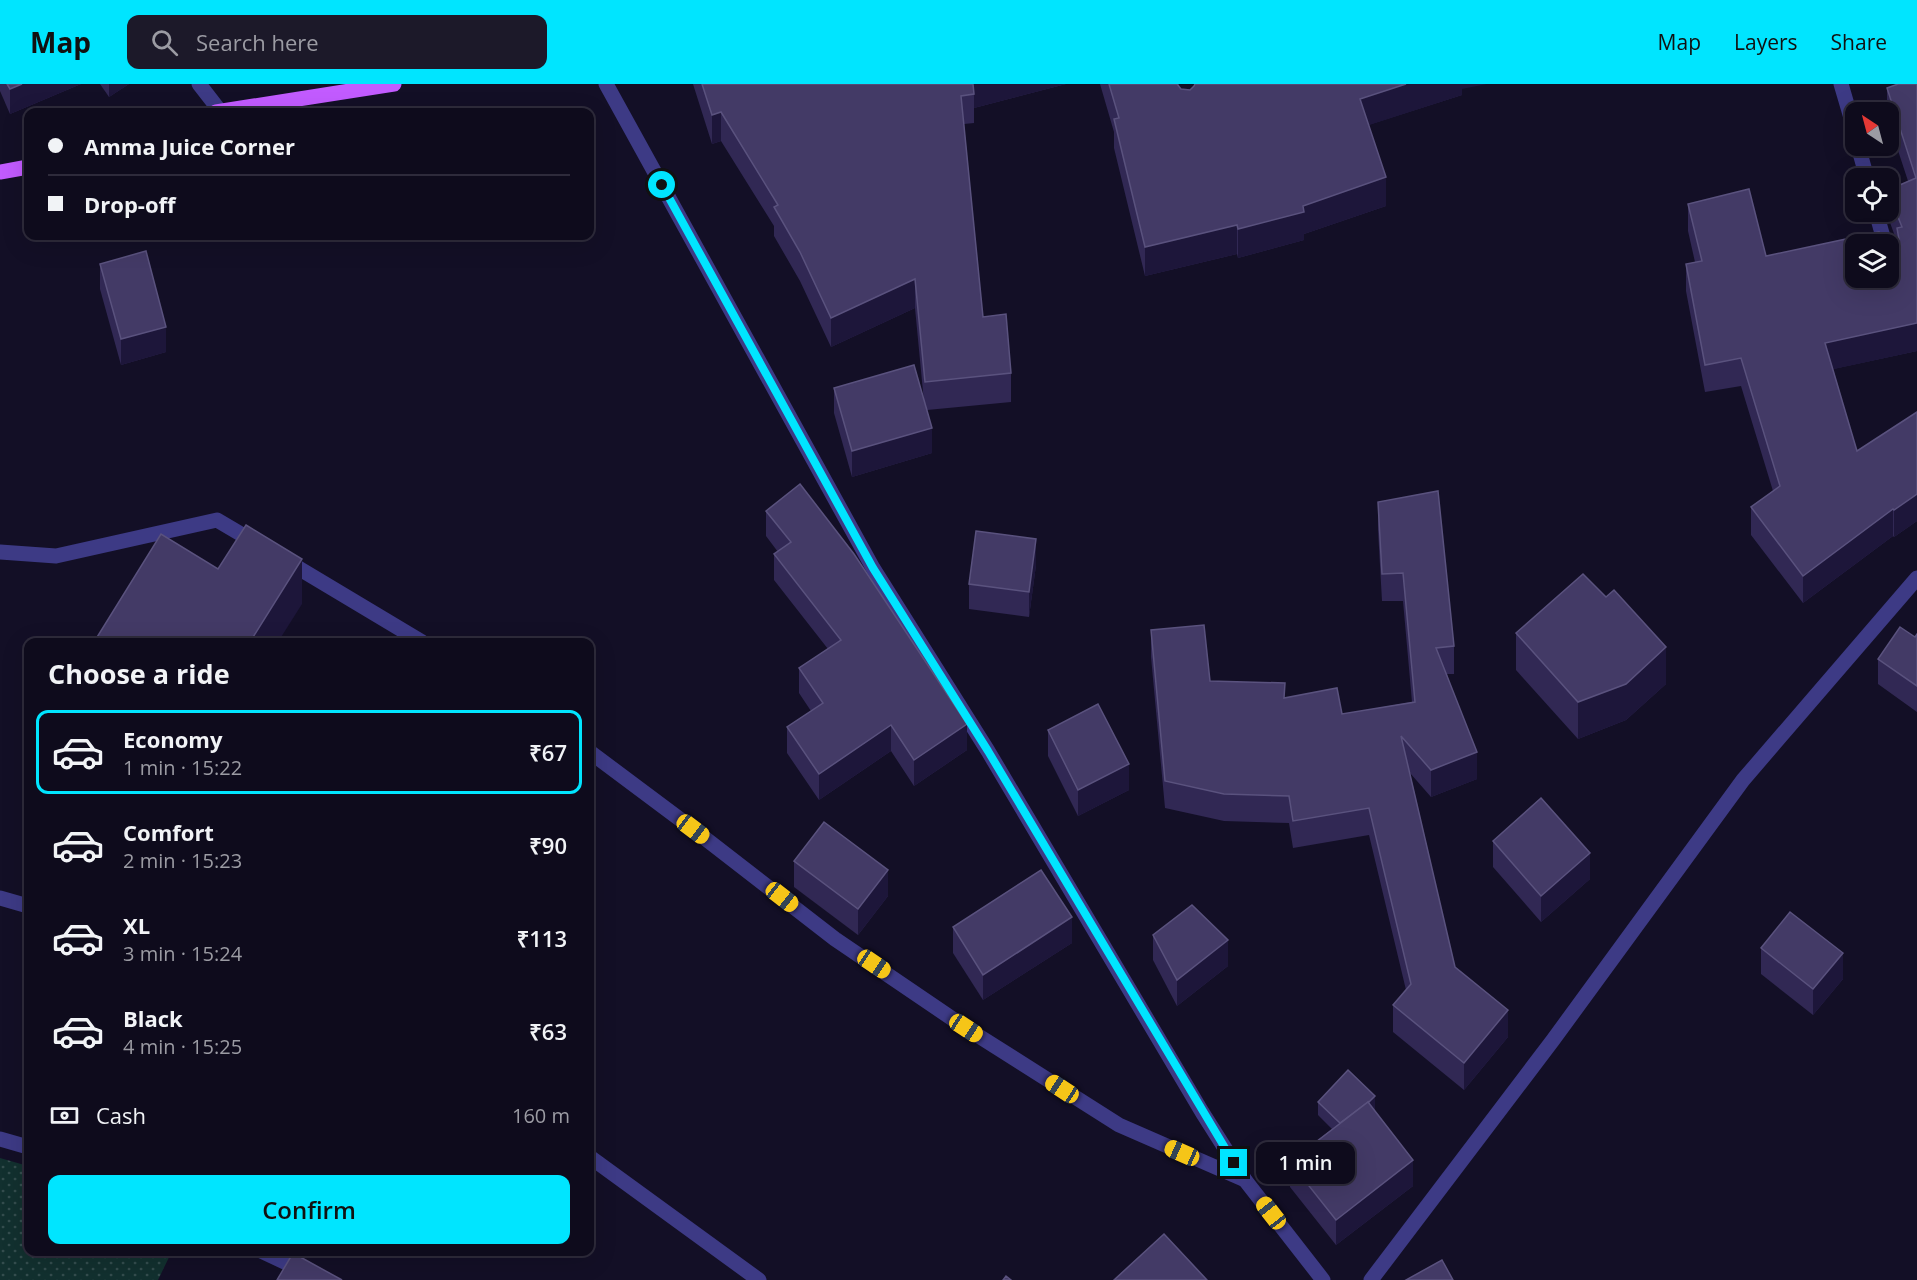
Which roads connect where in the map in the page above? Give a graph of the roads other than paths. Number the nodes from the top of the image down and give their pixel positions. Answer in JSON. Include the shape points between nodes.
{"nodes":[{"id":1,"x":199,"y":84,"type":"edge"},
{"id":2,"x":394,"y":84,"type":"edge"},
{"id":3,"x":606,"y":84,"type":"edge"},
{"id":4,"x":1841,"y":84,"type":"edge"},
{"id":5,"x":1846,"y":102,"type":"edge"},
{"id":6,"x":215,"y":108,"type":"edge"},
{"id":7,"x":243,"y":108,"type":"edge"},
{"id":8,"x":24,"y":168,"type":"edge"},
{"id":9,"x":0,"y":172,"type":"edge"},
{"id":10,"x":0,"y":552,"type":"edge"},
{"id":11,"x":1917,"y":578,"type":"edge"},
{"id":12,"x":415,"y":638,"type":"edge"},
{"id":13,"x":594,"y":755,"type":"edge"},
{"id":14,"x":0,"y":898,"type":"edge"},
{"id":15,"x":24,"y":905,"type":"edge"},
{"id":16,"x":0,"y":1139,"type":"edge"},
{"id":17,"x":24,"y":1146,"type":"edge"},
{"id":18,"x":594,"y":1160,"type":"edge"},
{"id":19,"x":1245,"y":1180,"type":"junction"},
{"id":20,"x":272,"y":1256,"type":"edge"},
{"id":21,"x":323,"y":1280,"type":"edge"},
{"id":22,"x":759,"y":1280,"type":"edge"},
{"id":23,"x":1323,"y":1280,"type":"edge"},
{"id":24,"x":1371,"y":1280,"type":"edge"}],
"edges":[{"from":1,"to":6,"type":"street"},
{"from":2,"to":7,"type":"main road"},
{"from":3,"to":19,"type":"street","via":[[873,568],[988,751]]},
{"from":4,"to":5,"type":"street"},
{"from":8,"to":9,"type":"main road"},
{"from":10,"to":12,"type":"street","via":[[56,556],[217,520]]},
{"from":11,"to":24,"type":"street","via":[[1743,780]]},
{"from":13,"to":19,"type":"street","via":[[835,939],[966,1028],[1119,1125]]},
{"from":14,"to":15,"type":"street"},
{"from":16,"to":17,"type":"street"},
{"from":18,"to":22,"type":"street"},
{"from":19,"to":23,"type":"street"},
{"from":20,"to":21,"type":"street"}]}
